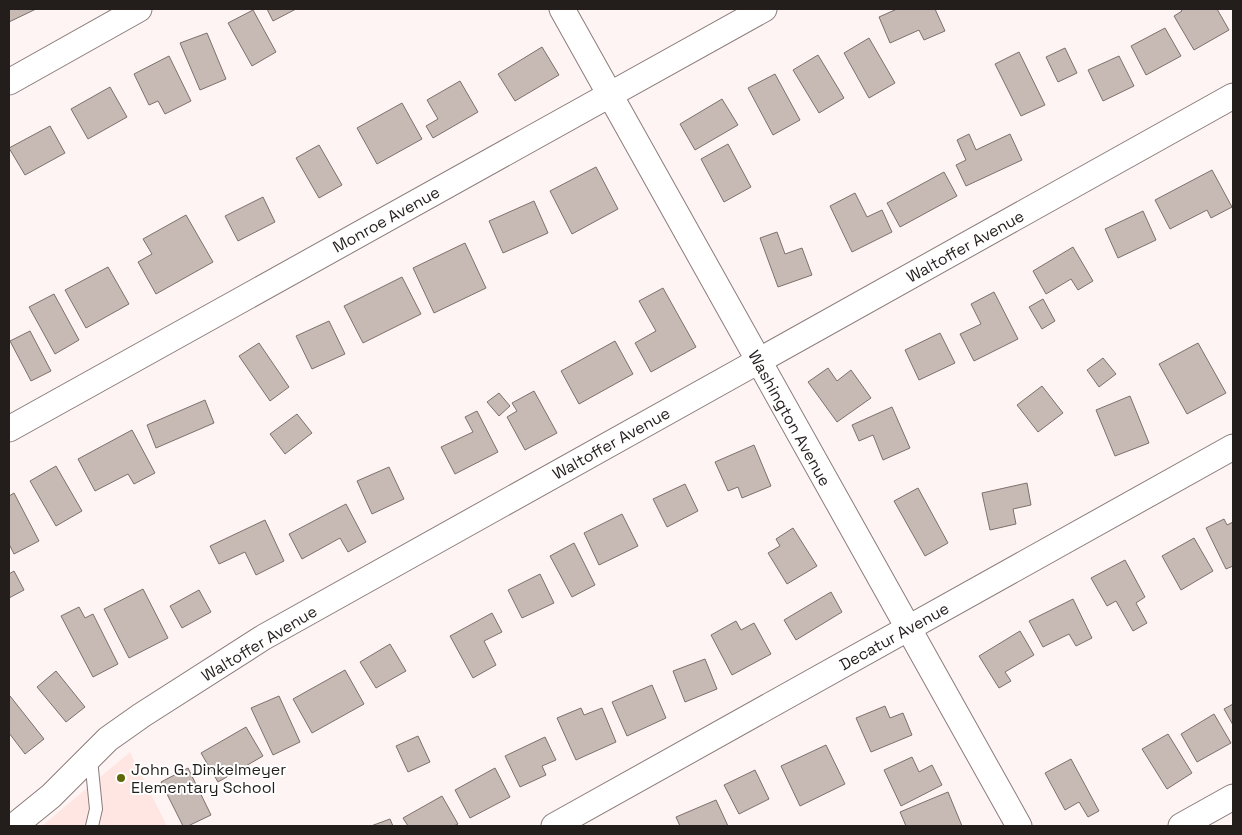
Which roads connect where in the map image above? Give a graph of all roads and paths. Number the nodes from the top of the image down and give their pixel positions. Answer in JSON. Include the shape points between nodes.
{"nodes":[{"id":1,"x":139,"y":9,"type":"edge"},
{"id":2,"x":562,"y":9,"type":"edge"},
{"id":3,"x":764,"y":9,"type":"edge"},
{"id":4,"x":9,"y":82,"type":"edge"},
{"id":5,"x":610,"y":95,"type":"junction"},
{"id":6,"x":1233,"y":96,"type":"edge"},
{"id":7,"x":758,"y":361,"type":"junction"},
{"id":8,"x":9,"y":429,"type":"edge"},
{"id":9,"x":1233,"y":447,"type":"edge"},
{"id":10,"x":908,"y":628,"type":"junction"},
{"id":11,"x":90,"y":759,"type":"junction"},
{"id":12,"x":1233,"y":797,"type":"edge"},
{"id":13,"x":14,"y":826,"type":"edge"},
{"id":14,"x":92,"y":826,"type":"edge"},
{"id":15,"x":554,"y":826,"type":"edge"},
{"id":16,"x":1019,"y":826,"type":"edge"},
{"id":17,"x":1181,"y":826,"type":"edge"}],
"edges":[{"from":1,"to":4,"type":"street"},
{"from":2,"to":5,"type":"street","name":"Washington Avenue"},
{"from":3,"to":5,"type":"street","name":"Monroe Avenue"},
{"from":5,"to":7,"type":"street","name":"Washington Avenue"},
{"from":5,"to":8,"type":"street","name":"Monroe Avenue"},
{"from":6,"to":7,"type":"street","name":"Waltoffer Avenue"},
{"from":7,"to":10,"type":"street","name":"Washington Avenue"},
{"from":7,"to":11,"type":"street","name":"Waltoffer Avenue","via":[[264,637],[142,715],[108,740]]},
{"from":9,"to":10,"type":"street","name":"Decatur Avenue"},
{"from":10,"to":15,"type":"street","name":"Decatur Avenue"},
{"from":10,"to":16,"type":"street","name":"Washington Avenue"},
{"from":11,"to":13,"type":"street","name":"Waltoffer Avenue"},
{"from":11,"to":14,"type":"lane","via":[[96,809]]},
{"from":12,"to":17,"type":"street"}]}
